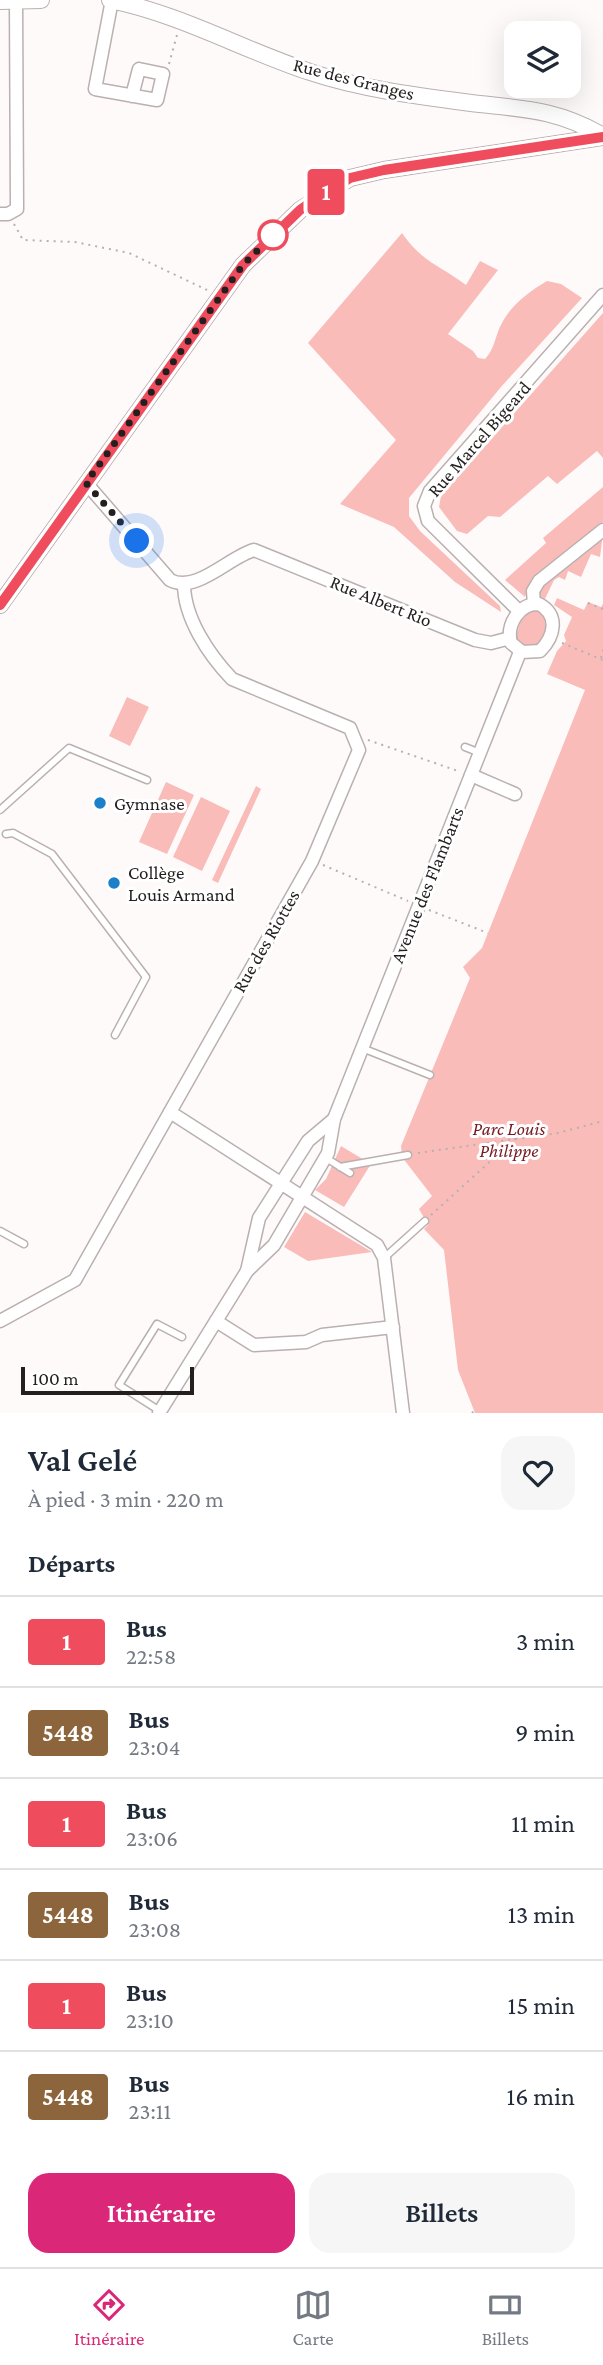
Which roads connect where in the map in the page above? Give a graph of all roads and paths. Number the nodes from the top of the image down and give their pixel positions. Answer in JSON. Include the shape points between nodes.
{"nodes":[{"id":1,"x":41,"y":0,"type":"edge"},
{"id":2,"x":111,"y":0,"type":"edge"},
{"id":3,"x":8,"y":1,"type":"edge"},
{"id":4,"x":181,"y":20,"type":"junction"},
{"id":5,"x":163,"y":74,"type":"junction"},
{"id":6,"x":132,"y":96,"type":"junction"},
{"id":7,"x":603,"y":137,"type":"edge"},
{"id":8,"x":8,"y":213,"type":"edge"},
{"id":9,"x":603,"y":295,"type":"edge"},
{"id":10,"x":220,"y":298,"type":"junction"},
{"id":11,"x":86,"y":483,"type":"junction"},
{"id":12,"x":603,"y":530,"type":"edge"},
{"id":13,"x":184,"y":584,"type":"junction"},
{"id":14,"x":587,"y":603,"type":"dead end"},
{"id":15,"x":534,"y":604,"type":"junction"},
{"id":16,"x":0,"y":606,"type":"edge"},
{"id":17,"x":603,"y":609,"type":"edge"},
{"id":18,"x":519,"y":611,"type":"junction"},
{"id":19,"x":510,"y":638,"type":"junction"},
{"id":20,"x":549,"y":638,"type":"junction"},
{"id":21,"x":603,"y":650,"type":"edge"},
{"id":22,"x":520,"y":652,"type":"junction"},
{"id":23,"x":602,"y":659,"type":"edge"},
{"id":24,"x":356,"y":737,"type":"junction"},
{"id":25,"x":465,"y":747,"type":"dead end"},
{"id":26,"x":480,"y":753,"type":"junction"},
{"id":27,"x":471,"y":775,"type":"junction"},
{"id":28,"x":147,"y":779,"type":"dead end"},
{"id":29,"x":515,"y":794,"type":"dead end"},
{"id":30,"x":0,"y":810,"type":"edge"},
{"id":31,"x":6,"y":834,"type":"dead end"},
{"id":32,"x":312,"y":860,"type":"junction"},
{"id":33,"x":419,"y":906,"type":"junction"},
{"id":34,"x":488,"y":933,"type":"dead end"},
{"id":35,"x":115,"y":1035,"type":"dead end"},
{"id":36,"x":362,"y":1048,"type":"junction"},
{"id":37,"x":430,"y":1075,"type":"dead end"},
{"id":38,"x":170,"y":1112,"type":"junction"},
{"id":39,"x":334,"y":1119,"type":"junction"},
{"id":40,"x":603,"y":1121,"type":"edge"},
{"id":41,"x":517,"y":1138,"type":"junction"},
{"id":42,"x":408,"y":1154,"type":"joint"},
{"id":43,"x":326,"y":1158,"type":"junction"},
{"id":44,"x":340,"y":1167,"type":"junction"},
{"id":45,"x":350,"y":1173,"type":"dead end"},
{"id":46,"x":282,"y":1184,"type":"junction"},
{"id":47,"x":302,"y":1197,"type":"junction"},
{"id":48,"x":425,"y":1221,"type":"joint"},
{"id":49,"x":0,"y":1231,"type":"edge"},
{"id":50,"x":24,"y":1244,"type":"dead end"},
{"id":51,"x":384,"y":1258,"type":"junction"},
{"id":52,"x":247,"y":1271,"type":"junction"},
{"id":53,"x":0,"y":1321,"type":"edge"},
{"id":54,"x":216,"y":1321,"type":"junction"},
{"id":55,"x":393,"y":1327,"type":"junction"},
{"id":56,"x":182,"y":1337,"type":"dead end"},
{"id":57,"x":159,"y":1412,"type":"edge"},
{"id":58,"x":403,"y":1413,"type":"edge"}],
"edges":[{"from":1,"to":3,"type":"main road"},
{"from":2,"to":4,"type":"main road","name":"Rue des Granges"},
{"from":2,"to":6,"type":"street","via":[[96,89]]},
{"from":3,"to":8,"type":"street"},
{"from":4,"to":5,"type":"path"},
{"from":4,"to":7,"type":"main road","name":"Rue des Granges","via":[[311,73],[398,93],[574,119]]},
{"from":5,"to":6,"type":"street","via":[[157,100]]},
{"from":5,"to":6,"type":"street","via":[[139,69]]},
{"from":7,"to":10,"type":"main road","via":[[350,178],[300,210],[243,265]]},
{"from":8,"to":10,"type":"path","via":[[23,240],[75,242],[130,253]]},
{"from":9,"to":18,"type":"street","name":"Rue Marcel Bigeard","via":[[430,491],[424,506],[428,521]]},
{"from":10,"to":11,"type":"main road"},
{"from":11,"to":13,"type":"street","via":[[170,580]]},
{"from":11,"to":16,"type":"main road"},
{"from":12,"to":15,"type":"street","via":[[539,581],[533,592]]},
{"from":13,"to":19,"type":"street","name":"Rue Albert Rio","via":[[254,551],[475,640],[491,643]]},
{"from":13,"to":24,"type":"street","via":[[184,605],[218,665],[232,679],[350,728]]},
{"from":14,"to":17,"type":"path"},
{"from":15,"to":18,"type":"street"},
{"from":15,"to":20,"type":"street","via":[[546,608],[553,618]]},
{"from":18,"to":19,"type":"street"},
{"from":19,"to":22,"type":"street"},
{"from":20,"to":22,"type":"street","via":[[537,652]]},
{"from":20,"to":23,"type":"path"},
{"from":21,"to":23,"type":"path"},
{"from":22,"to":26,"type":"street","name":"Avenue des Flambarts"},
{"from":24,"to":27,"type":"path"},
{"from":24,"to":32,"type":"street","name":"Rue des Riottes","via":[[359,750]]},
{"from":25,"to":26,"type":"lane"},
{"from":26,"to":27,"type":"street","name":"Avenue des Flambarts"},
{"from":27,"to":29,"type":"street"},
{"from":27,"to":33,"type":"street","name":"Avenue des Flambarts"},
{"from":28,"to":30,"type":"lane","via":[[69,748]]},
{"from":31,"to":35,"type":"lane","via":[[13,833],[52,854],[146,977]]},
{"from":32,"to":33,"type":"path"},
{"from":32,"to":38,"type":"street","name":"Rue des Riottes"},
{"from":33,"to":34,"type":"path"},
{"from":33,"to":36,"type":"street","name":"Avenue des Flambarts"},
{"from":36,"to":37,"type":"lane"},
{"from":36,"to":39,"type":"street","name":"Avenue des Flambarts"},
{"from":38,"to":46,"type":"street"},
{"from":38,"to":53,"type":"street","name":"Rue des Riottes","via":[[75,1280]]},
{"from":39,"to":43,"type":"street","name":"Avenue des Flambarts"},
{"from":39,"to":46,"type":"street","via":[[308,1141]]},
{"from":40,"to":41,"type":"path"},
{"from":41,"to":42,"type":"path"},
{"from":41,"to":48,"type":"path"},
{"from":42,"to":44,"type":"lane"},
{"from":43,"to":44,"type":"lane"},
{"from":43,"to":47,"type":"street"},
{"from":44,"to":45,"type":"lane"},
{"from":46,"to":47,"type":"street"},
{"from":46,"to":52,"type":"street","via":[[254,1228]]},
{"from":47,"to":51,"type":"street","via":[[373,1240]]},
{"from":47,"to":52,"type":"street","via":[[274,1245]]},
{"from":48,"to":51,"type":"lane"},
{"from":49,"to":50,"type":"lane"},
{"from":51,"to":55,"type":"street"},
{"from":52,"to":54,"type":"street"},
{"from":54,"to":55,"type":"street","via":[[254,1345],[306,1342],[322,1335]]},
{"from":54,"to":57,"type":"street"},
{"from":55,"to":58,"type":"street"},
{"from":56,"to":57,"type":"lane","via":[[158,1324],[119,1385]]}]}
